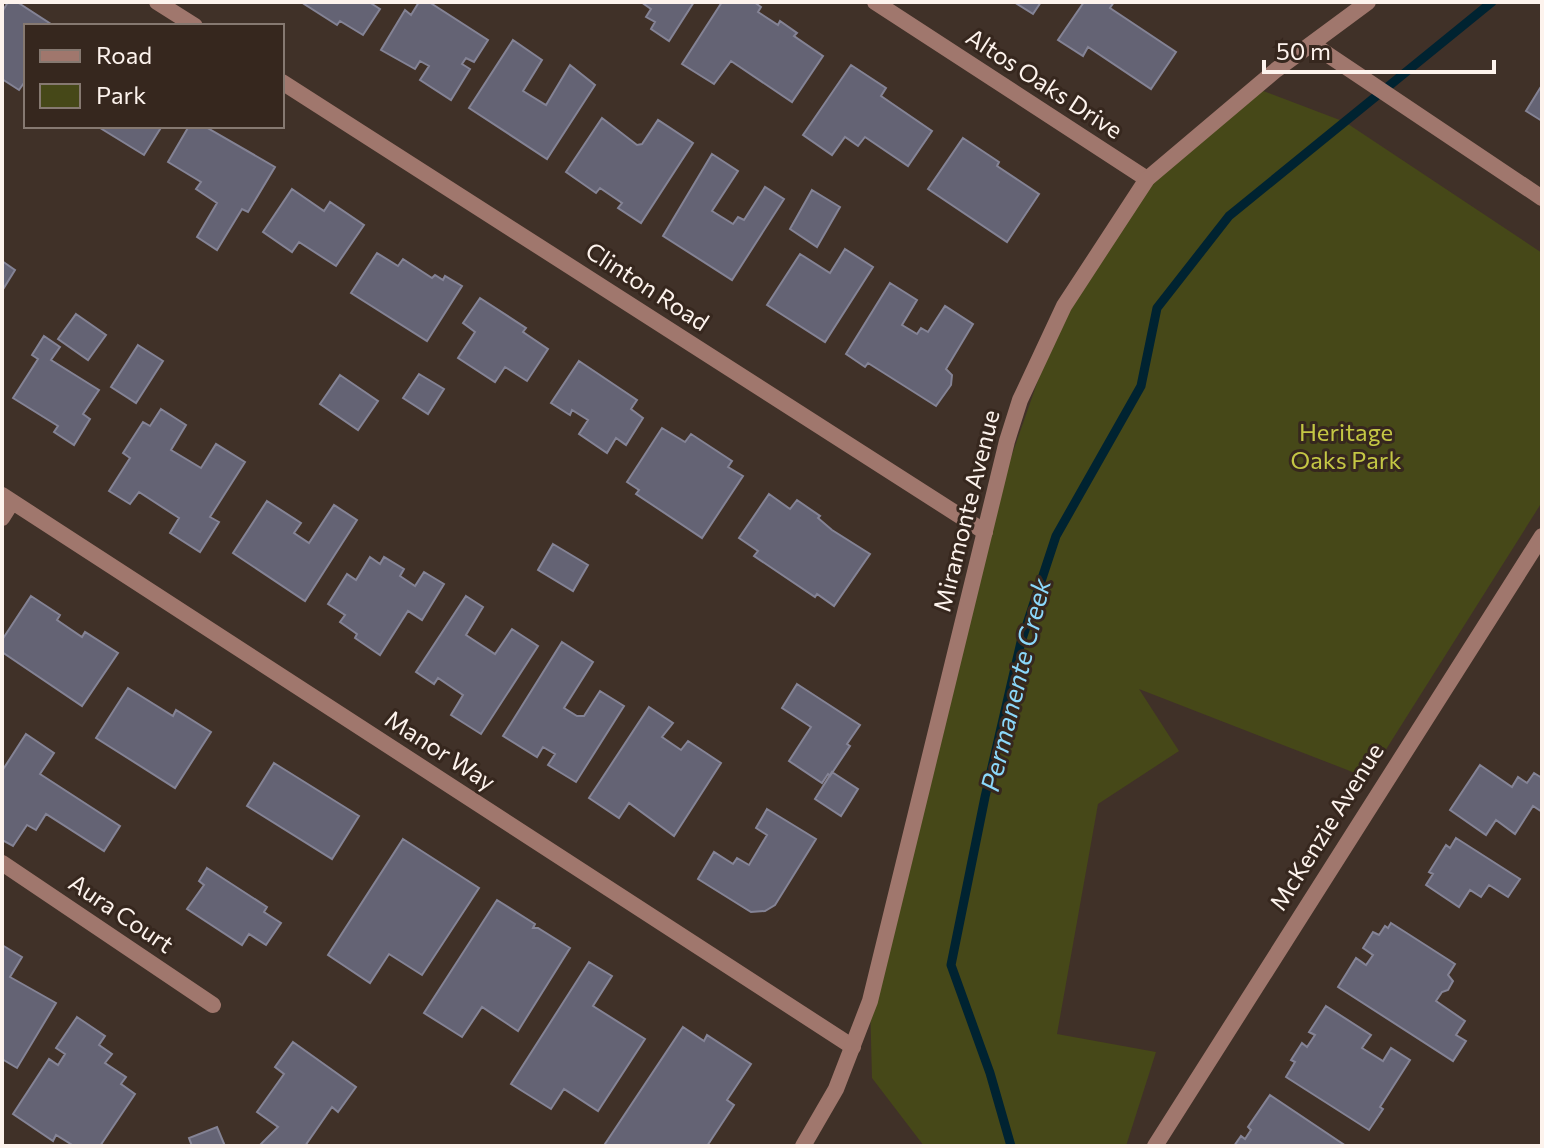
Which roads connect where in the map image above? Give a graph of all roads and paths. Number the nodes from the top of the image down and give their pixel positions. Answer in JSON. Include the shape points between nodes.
{"nodes":[{"id":1,"x":157,"y":2,"type":"edge"},
{"id":2,"x":875,"y":2,"type":"edge"},
{"id":3,"x":1368,"y":2,"type":"edge"},
{"id":4,"x":192,"y":24,"type":"edge"},
{"id":5,"x":1312,"y":44,"type":"junction"},
{"id":6,"x":284,"y":83,"type":"edge"},
{"id":7,"x":1147,"y":179,"type":"junction"},
{"id":8,"x":1542,"y":198,"type":"edge"},
{"id":9,"x":7,"y":499,"type":"edge"},
{"id":10,"x":2,"y":518,"type":"edge"},
{"id":11,"x":985,"y":532,"type":"junction"},
{"id":12,"x":1542,"y":536,"type":"edge"},
{"id":13,"x":2,"y":863,"type":"edge"},
{"id":14,"x":213,"y":1005,"type":"dead end"},
{"id":15,"x":853,"y":1047,"type":"junction"},
{"id":16,"x":803,"y":1146,"type":"edge"},
{"id":17,"x":1155,"y":1146,"type":"edge"}],
"edges":[{"from":1,"to":4,"type":"street"},
{"from":2,"to":7,"type":"street","name":"Altos Oaks Drive"},
{"from":3,"to":5,"type":"street","name":"Miramonte Avenue"},
{"from":5,"to":7,"type":"street","name":"Miramonte Avenue"},
{"from":5,"to":8,"type":"street"},
{"from":6,"to":11,"type":"street","name":"Clinton Road"},
{"from":7,"to":11,"type":"street","name":"Miramonte Avenue","via":[[1077,284],[1041,354],[1007,441]]},
{"from":9,"to":10,"type":"street"},
{"from":9,"to":15,"type":"street","name":"Manor Way"},
{"from":11,"to":15,"type":"street","name":"Miramonte Avenue","via":[[888,934]]},
{"from":12,"to":17,"type":"street","name":"McKenzie Avenue"},
{"from":13,"to":14,"type":"street","name":"Aura Court"},
{"from":15,"to":16,"type":"street","name":"Miramonte Avenue"}]}
